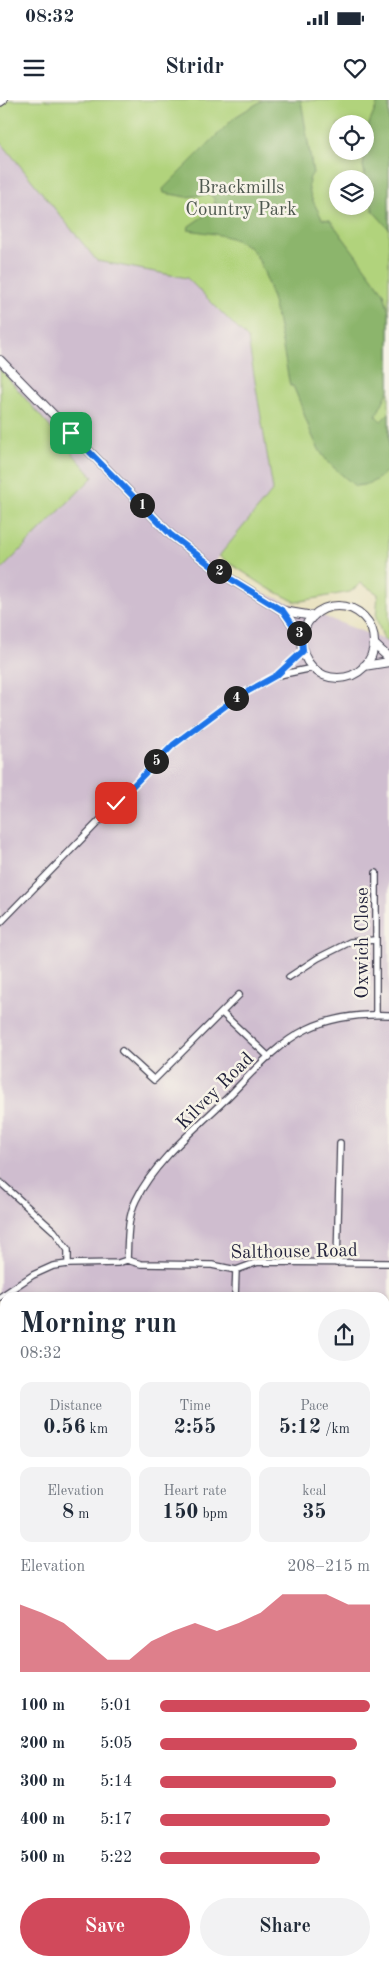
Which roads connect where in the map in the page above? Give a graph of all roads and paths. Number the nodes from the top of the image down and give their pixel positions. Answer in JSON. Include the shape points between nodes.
{"nodes":[{"id":1,"x":0,"y":360,"type":"edge"},
{"id":2,"x":283,"y":611,"type":"junction"},
{"id":3,"x":312,"y":616,"type":"junction"},
{"id":4,"x":302,"y":638,"type":"junction"},
{"id":5,"x":374,"y":644,"type":"junction"},
{"id":6,"x":303,"y":651,"type":"junction"},
{"id":7,"x":389,"y":660,"type":"edge"},
{"id":8,"x":364,"y":666,"type":"junction"},
{"id":9,"x":313,"y":668,"type":"junction"},
{"id":10,"x":277,"y":675,"type":"junction"},
{"id":11,"x":376,"y":872,"type":"dead end"},
{"id":12,"x":0,"y":923,"type":"edge"},
{"id":13,"x":375,"y":940,"type":"junction"},
{"id":14,"x":289,"y":977,"type":"dead end"},
{"id":15,"x":239,"y":995,"type":"dead end"},
{"id":16,"x":222,"y":1013,"type":"junction"},
{"id":17,"x":376,"y":1014,"type":"junction"},
{"id":18,"x":389,"y":1014,"type":"edge"},
{"id":19,"x":122,"y":1051,"type":"dead end"},
{"id":20,"x":269,"y":1057,"type":"junction"},
{"id":21,"x":340,"y":1143,"type":"dead end"},
{"id":22,"x":0,"y":1182,"type":"edge"},
{"id":23,"x":127,"y":1260,"type":"junction"},
{"id":24,"x":337,"y":1263,"type":"junction"},
{"id":25,"x":389,"y":1263,"type":"edge"},
{"id":26,"x":68,"y":1264,"type":"junction"},
{"id":27,"x":236,"y":1270,"type":"junction"},
{"id":28,"x":8,"y":1292,"type":"edge"},
{"id":29,"x":235,"y":1292,"type":"edge"}],
"edges":[{"from":1,"to":2,"type":"street","via":[[171,535],[221,573]]},
{"from":2,"to":3,"type":"street"},
{"from":2,"to":4,"type":"street"},
{"from":3,"to":4,"type":"street"},
{"from":3,"to":5,"type":"street","via":[[334,606],[354,610],[368,622]]},
{"from":4,"to":6,"type":"street"},
{"from":5,"to":7,"type":"street"},
{"from":5,"to":8,"type":"street"},
{"from":6,"to":9,"type":"street"},
{"from":6,"to":10,"type":"street"},
{"from":7,"to":8,"type":"street"},
{"from":8,"to":9,"type":"street","via":[[355,673],[333,677]]},
{"from":9,"to":10,"type":"street"},
{"from":10,"to":12,"type":"street","via":[[236,698],[173,745]]},
{"from":11,"to":13,"type":"street","name":"Oxwich Close"},
{"from":13,"to":14,"type":"street","via":[[350,942]]},
{"from":13,"to":17,"type":"street","name":"Oxwich Close"},
{"from":15,"to":16,"type":"street"},
{"from":16,"to":19,"type":"street","via":[[154,1080]]},
{"from":16,"to":20,"type":"street"},
{"from":17,"to":18,"type":"street","name":"Kilvey Road"},
{"from":17,"to":20,"type":"street","name":"Kilvey Road","via":[[321,1023],[296,1035]]},
{"from":20,"to":23,"type":"street","name":"Kilvey Road","via":[[147,1183],[130,1216]]},
{"from":21,"to":24,"type":"street"},
{"from":22,"to":26,"type":"street","via":[[54,1231],[68,1250]]},
{"from":23,"to":26,"type":"street","name":"Salthouse Road"},
{"from":23,"to":27,"type":"street","name":"Salthouse Road","via":[[141,1264],[212,1265]]},
{"from":24,"to":25,"type":"street","name":"Salthouse Road"},
{"from":24,"to":27,"type":"street","name":"Salthouse Road","via":[[258,1262]]},
{"from":26,"to":28,"type":"street","name":"Salthouse Road","via":[[53,1266],[33,1275]]},
{"from":27,"to":29,"type":"street"}]}
